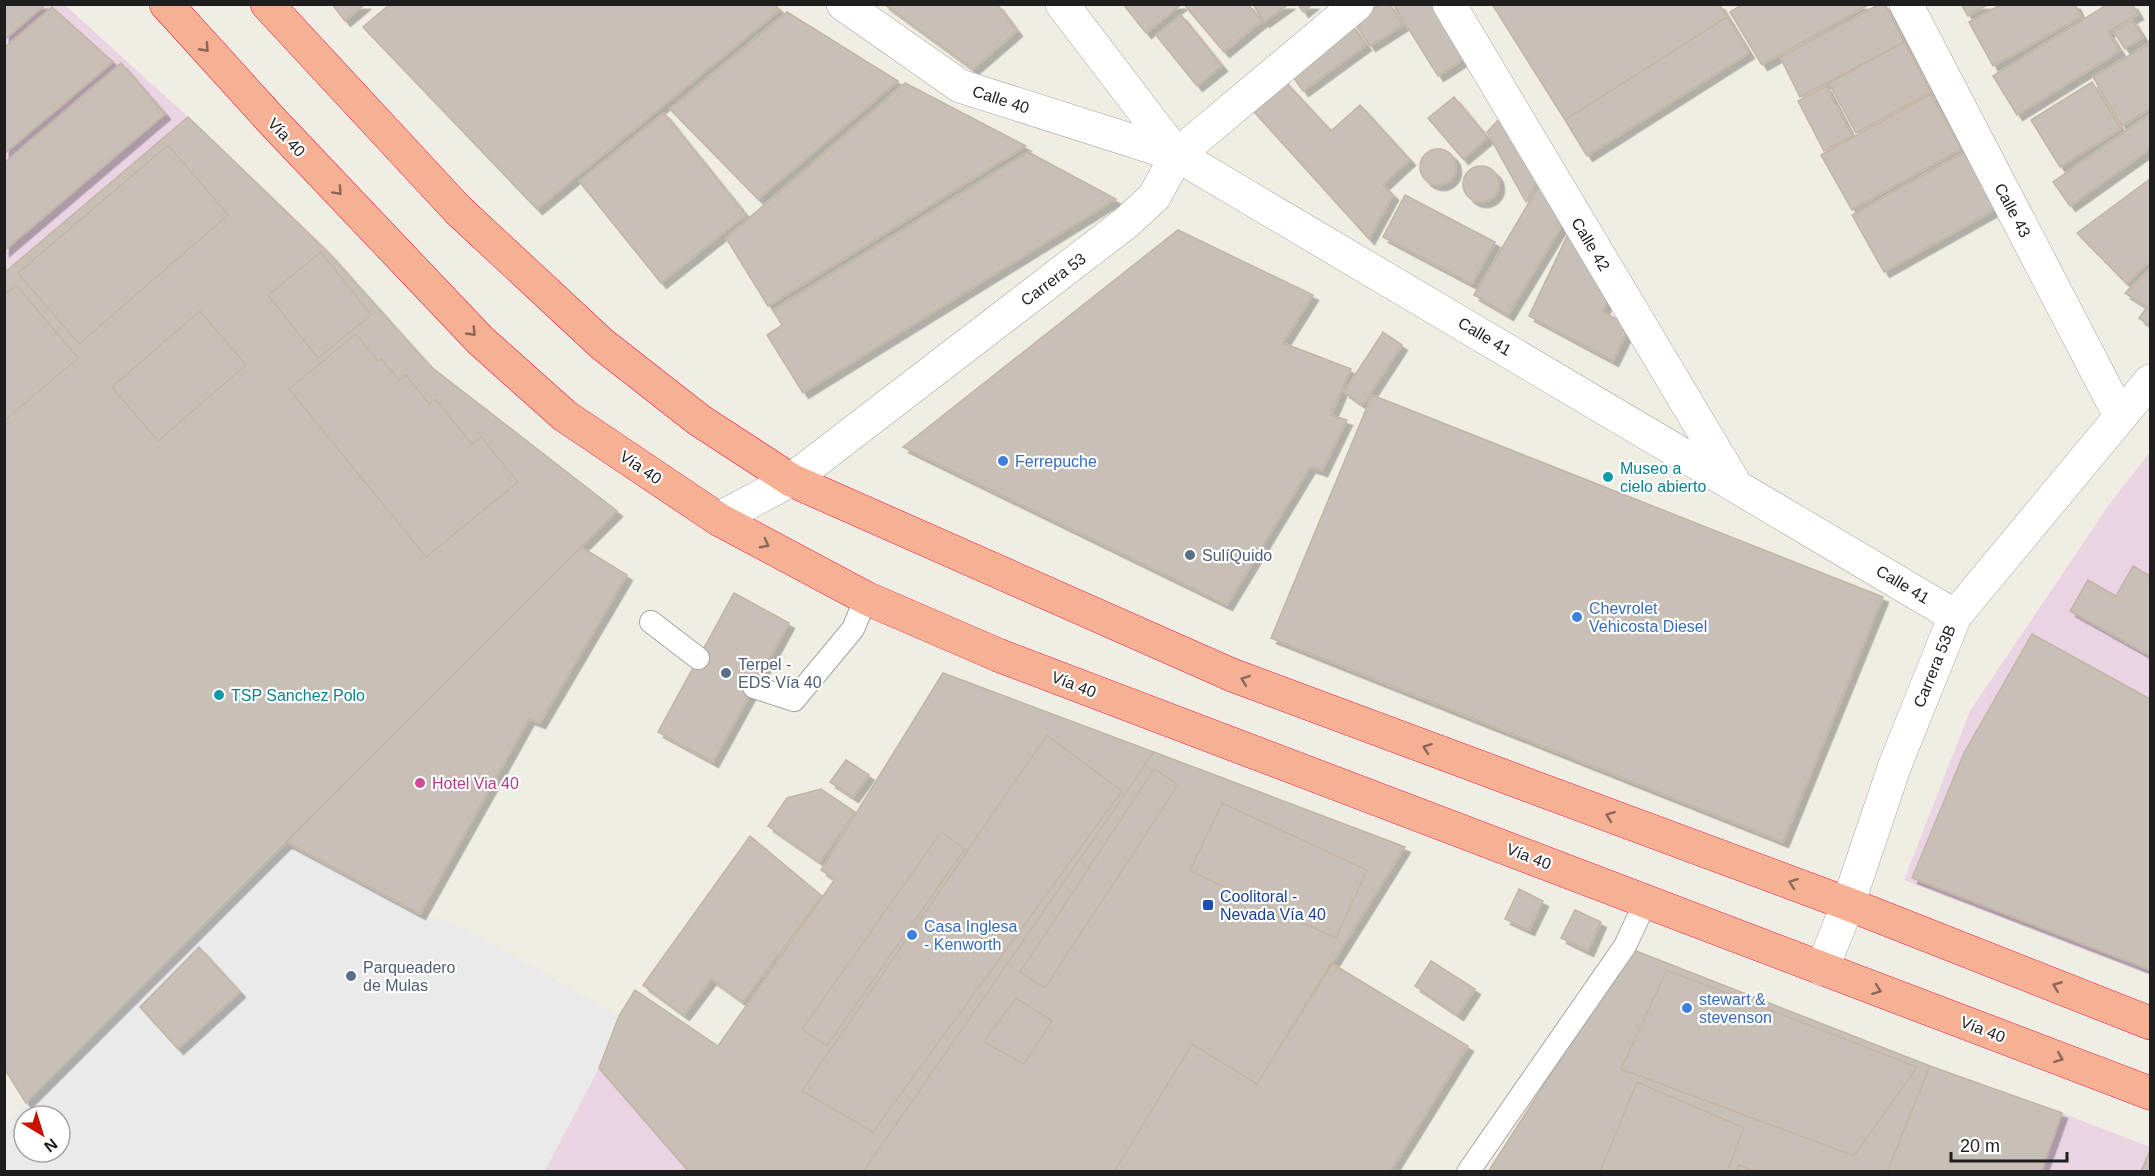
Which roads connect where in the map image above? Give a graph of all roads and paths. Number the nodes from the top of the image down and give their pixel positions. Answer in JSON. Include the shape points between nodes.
{"nodes":[{"id":1,"x":166,"y":4,"type":"edge"},
{"id":2,"x":267,"y":4,"type":"edge"},
{"id":3,"x":843,"y":4,"type":"edge"},
{"id":4,"x":1062,"y":4,"type":"edge"},
{"id":5,"x":1357,"y":4,"type":"edge"},
{"id":6,"x":1449,"y":4,"type":"edge"},
{"id":7,"x":1906,"y":4,"type":"edge"},
{"id":8,"x":1177,"y":155,"type":"junction"},
{"id":9,"x":2151,"y":381,"type":"edge"},
{"id":10,"x":2120,"y":416,"type":"junction"},
{"id":11,"x":791,"y":480,"type":"junction"},
{"id":12,"x":1734,"y":484,"type":"junction"},
{"id":13,"x":718,"y":519,"type":"junction"},
{"id":14,"x":866,"y":598,"type":"junction"},
{"id":15,"x":1954,"y":615,"type":"junction"},
{"id":16,"x":651,"y":622,"type":"dead end"},
{"id":17,"x":698,"y":658,"type":"dead end"},
{"id":18,"x":754,"y":687,"type":"dead end"},
{"id":19,"x":1646,"y":901,"type":"junction"},
{"id":20,"x":1848,"y":904,"type":"junction"},
{"id":21,"x":1822,"y":969,"type":"junction"},
{"id":22,"x":2151,"y":1023,"type":"edge"},
{"id":23,"x":2151,"y":1093,"type":"edge"},
{"id":24,"x":1468,"y":1172,"type":"edge"}],
"edges":[{"from":1,"to":13,"type":"highway","name":"Vía 40","one_way":true,"via":[[481,341],[565,416]]},
{"from":2,"to":11,"type":"highway","via":[[458,210],[602,344],[699,420]]},
{"from":3,"to":8,"type":"street","name":"Calle 40","via":[[960,86]]},
{"from":4,"to":8,"type":"street","name":"Calle 41"},
{"from":5,"to":8,"type":"street","name":"Carrera 53"},
{"from":6,"to":12,"type":"street","name":"Calle 42"},
{"from":7,"to":10,"type":"street","name":"Calle 43"},
{"from":8,"to":11,"type":"street","name":"Carrera 53","via":[[1154,197],[1127,222]]},
{"from":8,"to":12,"type":"street","name":"Calle 41"},
{"from":9,"to":10,"type":"street","name":"Carrera 53B"},
{"from":10,"to":15,"type":"street","name":"Carrera 53B"},
{"from":11,"to":13,"type":"street","name":"Carrera 53"},
{"from":20,"to":11,"type":"highway","one_way":true,"via":[[1232,675]]},
{"from":12,"to":15,"type":"street","name":"Calle 41"},
{"from":13,"to":14,"type":"highway","name":"Vía 40","one_way":true},
{"from":14,"to":18,"type":"lane","via":[[853,629],[794,700]]},
{"from":14,"to":19,"type":"highway","name":"Vía 40","via":[[998,655]]},
{"from":15,"to":20,"type":"street","name":"Carrera 53B","via":[[1895,765]]},
{"from":16,"to":17,"type":"lane"},
{"from":19,"to":21,"type":"highway","name":"Vía 40"},
{"from":19,"to":24,"type":"lane","via":[[1625,946]]},
{"from":20,"to":21,"type":"street","name":"Carrera 53B"},
{"from":22,"to":20,"type":"highway","one_way":true},
{"from":21,"to":23,"type":"highway","name":"Vía 40","one_way":true}]}
